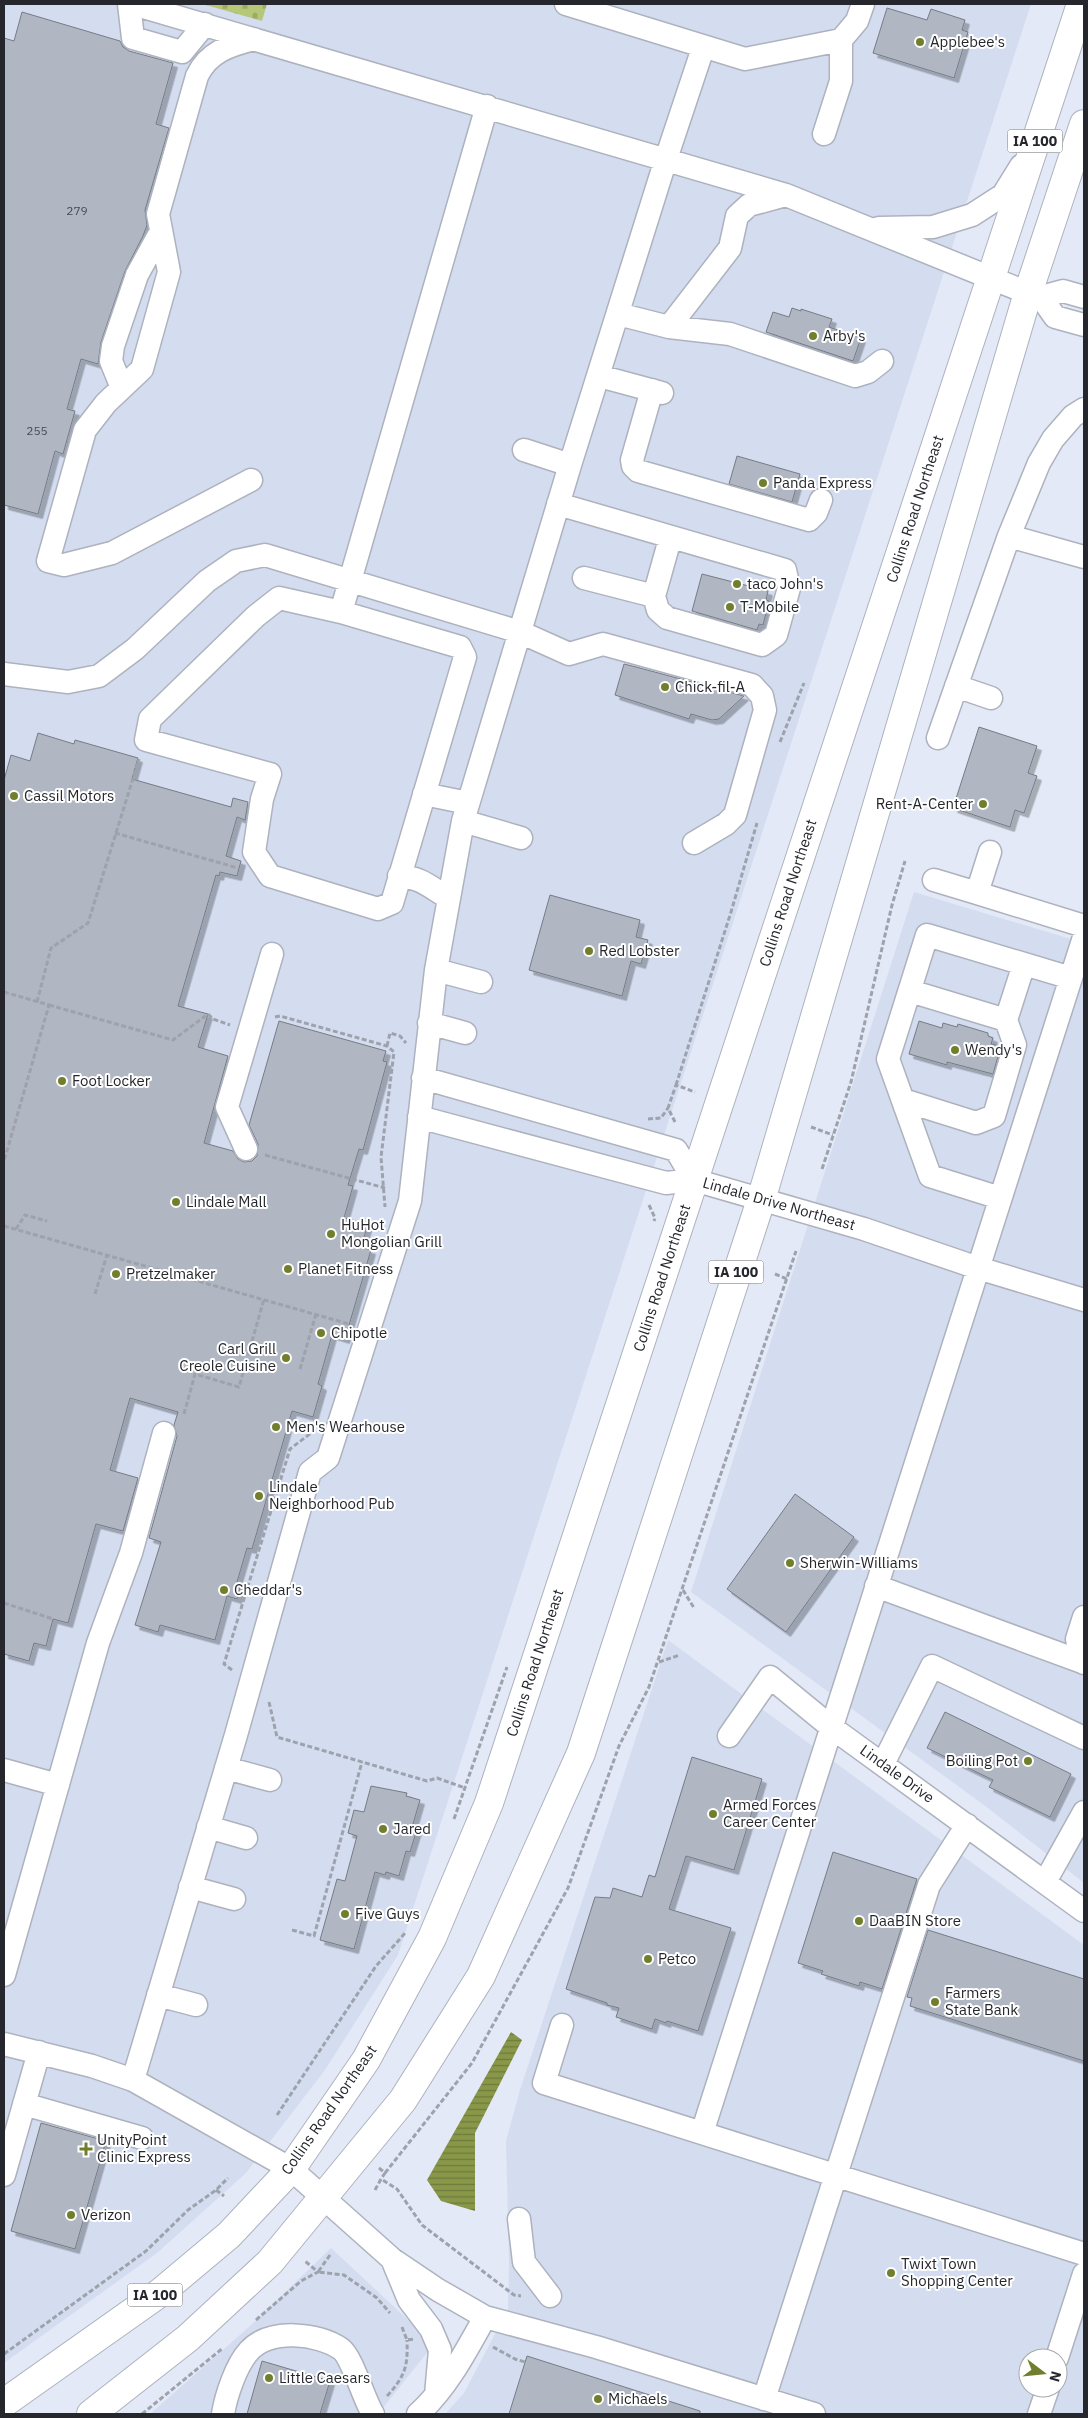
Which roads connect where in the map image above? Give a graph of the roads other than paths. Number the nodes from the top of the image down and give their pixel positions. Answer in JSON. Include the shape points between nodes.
{"nodes":[{"id":1,"x":129,"y":4,"type":"edge"},
{"id":2,"x":133,"y":4,"type":"edge"},
{"id":3,"x":863,"y":4,"type":"edge"},
{"id":4,"x":1081,"y":4,"type":"edge"},
{"id":5,"x":573,"y":5,"type":"edge"},
{"id":6,"x":205,"y":24,"type":"junction"},
{"id":7,"x":254,"y":38,"type":"junction"},
{"id":8,"x":841,"y":40,"type":"junction"},
{"id":9,"x":704,"y":48,"type":"junction"},
{"id":10,"x":487,"y":106,"type":"junction"},
{"id":11,"x":1084,"y":124,"type":"edge"},
{"id":12,"x":824,"y":134,"type":"dead end"},
{"id":13,"x":1033,"y":146,"type":"junction"},
{"id":14,"x":666,"y":159,"type":"junction"},
{"id":15,"x":786,"y":195,"type":"junction"},
{"id":16,"x":868,"y":228,"type":"junction"},
{"id":17,"x":160,"y":233,"type":"junction"},
{"id":18,"x":990,"y":278,"type":"junction"},
{"id":19,"x":1034,"y":295,"type":"junction"},
{"id":20,"x":1084,"y":297,"type":"edge"},
{"id":21,"x":618,"y":314,"type":"junction"},
{"id":22,"x":1084,"y":325,"type":"edge"},
{"id":23,"x":669,"y":327,"type":"junction"},
{"id":24,"x":882,"y":361,"type":"dead end"},
{"id":25,"x":599,"y":376,"type":"junction"},
{"id":26,"x":122,"y":388,"type":"junction"},
{"id":27,"x":1081,"y":419,"type":"edge"},
{"id":28,"x":524,"y":450,"type":"dead end"},
{"id":29,"x":570,"y":465,"type":"junction"},
{"id":30,"x":251,"y":480,"type":"dead end"},
{"id":31,"x":821,"y":500,"type":"dead end"},
{"id":32,"x":558,"y":504,"type":"junction"},
{"id":33,"x":1009,"y":536,"type":"junction"},
{"id":34,"x":670,"y":539,"type":"junction"},
{"id":35,"x":1084,"y":557,"type":"edge"},
{"id":36,"x":584,"y":578,"type":"dead end"},
{"id":37,"x":351,"y":579,"type":"junction"},
{"id":38,"x":654,"y":596,"type":"junction"},
{"id":39,"x":341,"y":612,"type":"junction"},
{"id":40,"x":520,"y":632,"type":"junction"},
{"id":41,"x":4,"y":674,"type":"edge"},
{"id":42,"x":956,"y":686,"type":"junction"},
{"id":43,"x":991,"y":698,"type":"dead end"},
{"id":44,"x":938,"y":738,"type":"dead end"},
{"id":45,"x":424,"y":794,"type":"junction"},
{"id":46,"x":466,"y":812,"type":"junction"},
{"id":47,"x":521,"y":838,"type":"dead end"},
{"id":48,"x":694,"y":843,"type":"dead end"},
{"id":49,"x":990,"y":852,"type":"dead end"},
{"id":50,"x":399,"y":876,"type":"junction"},
{"id":51,"x":934,"y":880,"type":"dead end"},
{"id":52,"x":977,"y":893,"type":"junction"},
{"id":53,"x":449,"y":898,"type":"junction"},
{"id":54,"x":1084,"y":926,"type":"edge"},
{"id":55,"x":1084,"y":937,"type":"edge"},
{"id":56,"x":272,"y":954,"type":"dead end"},
{"id":57,"x":1024,"y":964,"type":"junction"},
{"id":58,"x":436,"y":970,"type":"junction"},
{"id":59,"x":1071,"y":978,"type":"junction"},
{"id":60,"x":481,"y":982,"type":"dead end"},
{"id":61,"x":910,"y":991,"type":"junction"},
{"id":62,"x":1006,"y":1020,"type":"junction"},
{"id":63,"x":429,"y":1023,"type":"junction"},
{"id":64,"x":464,"y":1033,"type":"dead end"},
{"id":65,"x":423,"y":1078,"type":"junction"},
{"id":66,"x":903,"y":1100,"type":"junction"},
{"id":67,"x":419,"y":1116,"type":"junction"},
{"id":68,"x":246,"y":1149,"type":"road end"},
{"id":69,"x":694,"y":1180,"type":"junction"},
{"id":70,"x":1000,"y":1198,"type":"junction"},
{"id":71,"x":761,"y":1200,"type":"junction"},
{"id":72,"x":978,"y":1268,"type":"junction"},
{"id":73,"x":1084,"y":1300,"type":"edge"},
{"id":74,"x":164,"y":1433,"type":"dead end"},
{"id":75,"x":876,"y":1586,"type":"junction"},
{"id":76,"x":1084,"y":1617,"type":"edge"},
{"id":77,"x":1083,"y":1662,"type":"edge"},
{"id":78,"x":831,"y":1727,"type":"junction"},
{"id":79,"x":729,"y":1736,"type":"dead end"},
{"id":80,"x":1084,"y":1738,"type":"edge"},
{"id":81,"x":883,"y":1764,"type":"junction"},
{"id":82,"x":226,"y":1768,"type":"junction"},
{"id":83,"x":4,"y":1770,"type":"edge"},
{"id":84,"x":270,"y":1780,"type":"dead end"},
{"id":85,"x":58,"y":1784,"type":"junction"},
{"id":86,"x":1084,"y":1812,"type":"edge"},
{"id":87,"x":967,"y":1824,"type":"junction"},
{"id":88,"x":208,"y":1827,"type":"junction"},
{"id":89,"x":246,"y":1838,"type":"dead end"},
{"id":90,"x":1045,"y":1882,"type":"junction"},
{"id":91,"x":190,"y":1887,"type":"junction"},
{"id":92,"x":234,"y":1900,"type":"dead end"},
{"id":93,"x":1084,"y":1910,"type":"edge"},
{"id":94,"x":4,"y":1975,"type":"edge"},
{"id":95,"x":158,"y":1995,"type":"junction"},
{"id":96,"x":196,"y":2005,"type":"dead end"},
{"id":97,"x":562,"y":2025,"type":"dead end"},
{"id":98,"x":4,"y":2044,"type":"edge"},
{"id":99,"x":39,"y":2052,"type":"junction"},
{"id":100,"x":133,"y":2080,"type":"junction"},
{"id":101,"x":24,"y":2104,"type":"junction"},
{"id":102,"x":702,"y":2133,"type":"junction"},
{"id":103,"x":142,"y":2138,"type":"dead end"},
{"id":104,"x":291,"y":2168,"type":"junction"},
{"id":105,"x":4,"y":2175,"type":"edge"},
{"id":106,"x":836,"y":2176,"type":"junction"},
{"id":107,"x":322,"y":2196,"type":"junction"},
{"id":108,"x":519,"y":2219,"type":"dead end"},
{"id":109,"x":1084,"y":2254,"type":"edge"},
{"id":110,"x":392,"y":2259,"type":"junction"},
{"id":111,"x":1084,"y":2274,"type":"edge"},
{"id":112,"x":550,"y":2296,"type":"dead end"},
{"id":113,"x":485,"y":2317,"type":"junction"},
{"id":114,"x":1060,"y":2348,"type":"edge"},
{"id":115,"x":436,"y":2395,"type":"junction"},
{"id":116,"x":1045,"y":2398,"type":"edge"},
{"id":117,"x":764,"y":2399,"type":"junction"},
{"id":118,"x":4,"y":2403,"type":"edge"},
{"id":119,"x":372,"y":2413,"type":"edge"},
{"id":120,"x":91,"y":2414,"type":"edge"},
{"id":121,"x":223,"y":2414,"type":"edge"},
{"id":122,"x":418,"y":2414,"type":"edge"},
{"id":123,"x":814,"y":2414,"type":"edge"},
{"id":124,"x":1039,"y":2414,"type":"edge"}],
"edges":[{"from":1,"to":6,"type":"street","via":[[133,38],[182,52]]},
{"from":2,"to":6,"type":"street"},
{"from":3,"to":8,"type":"street","via":[[857,21]]},
{"from":4,"to":13,"type":"highway","name":"Collins Road Northeast","number":"IA 100"},
{"from":5,"to":9,"type":"street"},
{"from":6,"to":7,"type":"street"},
{"from":7,"to":10,"type":"street"},
{"from":7,"to":17,"type":"street","via":[[227,46],[203,64],[197,76],[158,214]]},
{"from":8,"to":9,"type":"street","via":[[745,59]]},
{"from":8,"to":12,"type":"street","via":[[841,81]]},
{"from":9,"to":14,"type":"street"},
{"from":10,"to":14,"type":"street"},
{"from":10,"to":37,"type":"street"},
{"from":11,"to":19,"type":"highway","number":"IA 100"},
{"from":13,"to":16,"type":"street","via":[[1003,195],[972,215],[933,227]]},
{"from":13,"to":18,"type":"highway","name":"Collins Road Northeast","number":"IA 100"},
{"from":14,"to":15,"type":"street"},
{"from":14,"to":21,"type":"street"},
{"from":15,"to":16,"type":"street"},
{"from":15,"to":23,"type":"street","via":[[749,205],[737,216],[730,248]]},
{"from":16,"to":18,"type":"street"},
{"from":17,"to":26,"type":"street","via":[[136,275],[113,346],[111,361]]},
{"from":17,"to":26,"type":"street","via":[[169,272],[166,286],[142,369]]},
{"from":18,"to":19,"type":"street"},
{"from":18,"to":69,"type":"highway","name":"Collins Road Northeast","number":"IA 100"},
{"from":19,"to":20,"type":"street","via":[[1063,291]]},
{"from":19,"to":22,"type":"street","via":[[1055,317]]},
{"from":19,"to":71,"type":"highway","number":"IA 100"},
{"from":21,"to":23,"type":"street"},
{"from":21,"to":25,"type":"street"},
{"from":23,"to":24,"type":"street","via":[[730,334],[855,376],[868,372]]},
{"from":25,"to":29,"type":"street"},
{"from":25,"to":31,"type":"street","via":[[657,391],[632,460],[638,471],[810,520]]},
{"from":26,"to":30,"type":"street","via":[[85,430],[48,561],[64,565],[112,553]]},
{"from":27,"to":33,"type":"street","via":[[1053,439],[1039,463]]},
{"from":28,"to":29,"type":"street"},
{"from":29,"to":32,"type":"street"},
{"from":32,"to":34,"type":"street"},
{"from":32,"to":40,"type":"street"},
{"from":33,"to":35,"type":"street"},
{"from":33,"to":42,"type":"street"},
{"from":34,"to":38,"type":"street"},
{"from":34,"to":38,"type":"street","via":[[785,570],[789,588],[776,635],[762,644],[667,618],[658,610]]},
{"from":36,"to":38,"type":"street"},
{"from":37,"to":39,"type":"street"},
{"from":37,"to":40,"type":"street"},
{"from":37,"to":41,"type":"street","via":[[265,555],[236,562],[207,582],[135,649],[98,676],[68,682]]},
{"from":39,"to":45,"type":"street","via":[[460,647],[465,657]]},
{"from":39,"to":50,"type":"street","via":[[279,598],[256,616],[150,719],[146,740],[270,774],[262,799],[254,852],[270,876],[378,909],[392,904]]},
{"from":40,"to":46,"type":"street"},
{"from":40,"to":48,"type":"street","via":[[569,654],[603,644],[752,685],[762,696],[765,710],[735,815]]},
{"from":42,"to":43,"type":"street"},
{"from":42,"to":44,"type":"street"},
{"from":45,"to":46,"type":"street"},
{"from":45,"to":50,"type":"street"},
{"from":46,"to":47,"type":"street"},
{"from":46,"to":53,"type":"street"},
{"from":49,"to":52,"type":"street"},
{"from":50,"to":53,"type":"street","via":[[415,877]]},
{"from":51,"to":52,"type":"street"},
{"from":52,"to":54,"type":"street"},
{"from":53,"to":58,"type":"street"},
{"from":55,"to":59,"type":"street"},
{"from":56,"to":68,"type":"street","via":[[227,1107]]},
{"from":57,"to":59,"type":"street"},
{"from":57,"to":61,"type":"street","via":[[927,935]]},
{"from":57,"to":62,"type":"street"},
{"from":58,"to":60,"type":"street"},
{"from":58,"to":63,"type":"street"},
{"from":59,"to":70,"type":"street"},
{"from":61,"to":62,"type":"street"},
{"from":61,"to":66,"type":"street","via":[[888,1059]]},
{"from":62,"to":66,"type":"street","via":[[1015,1045],[994,1116],[976,1123]]},
{"from":63,"to":64,"type":"street"},
{"from":63,"to":65,"type":"street"},
{"from":65,"to":67,"type":"street"},
{"from":65,"to":69,"type":"street","via":[[676,1150]]},
{"from":66,"to":70,"type":"street","via":[[930,1176]]},
{"from":67,"to":69,"type":"street","via":[[666,1183]]},
{"from":67,"to":82,"type":"street","via":[[410,1201],[328,1458],[310,1472]]},
{"from":69,"to":71,"type":"street","name":"Lindale Drive Northeast"},
{"from":69,"to":104,"type":"highway","name":"Collins Road Northeast","number":"IA 100","via":[[489,1803],[432,1938],[366,2060]]},
{"from":70,"to":72,"type":"street"},
{"from":71,"to":72,"type":"street","name":"Lindale Drive Northeast","via":[[864,1229]]},
{"from":71,"to":107,"type":"highway","number":"IA 100","via":[[581,1752],[481,1976],[403,2100]]},
{"from":72,"to":73,"type":"street","name":"Lindale Drive Northeast"},
{"from":72,"to":75,"type":"street"},
{"from":74,"to":85,"type":"street"},
{"from":75,"to":77,"type":"street"},
{"from":75,"to":78,"type":"street"},
{"from":76,"to":77,"type":"street","via":[[1077,1639]]},
{"from":78,"to":79,"type":"street","name":"Lindale Drive","via":[[770,1677]]},
{"from":78,"to":81,"type":"street","name":"Lindale Drive"},
{"from":78,"to":102,"type":"street"},
{"from":80,"to":81,"type":"street","via":[[932,1666]]},
{"from":81,"to":87,"type":"street","name":"Lindale Drive"},
{"from":82,"to":84,"type":"street"},
{"from":82,"to":88,"type":"street"},
{"from":83,"to":85,"type":"street"},
{"from":85,"to":94,"type":"street"},
{"from":86,"to":90,"type":"street"},
{"from":87,"to":90,"type":"street","name":"Lindale Drive"},
{"from":87,"to":106,"type":"street","via":[[929,1885]]},
{"from":88,"to":89,"type":"street"},
{"from":88,"to":91,"type":"street"},
{"from":90,"to":93,"type":"street","name":"Lindale Drive"},
{"from":91,"to":92,"type":"street"},
{"from":91,"to":95,"type":"street"},
{"from":95,"to":96,"type":"street"},
{"from":95,"to":100,"type":"street"},
{"from":97,"to":102,"type":"street","via":[[544,2083]]},
{"from":98,"to":99,"type":"street"},
{"from":99,"to":100,"type":"street"},
{"from":99,"to":101,"type":"street"},
{"from":100,"to":104,"type":"street"},
{"from":101,"to":103,"type":"street"},
{"from":101,"to":105,"type":"street"},
{"from":102,"to":106,"type":"street"},
{"from":104,"to":107,"type":"street"},
{"from":104,"to":118,"type":"highway","name":"Collins Road Northeast","number":"IA 100","via":[[229,2235],[161,2292]]},
{"from":106,"to":109,"type":"street"},
{"from":106,"to":117,"type":"street"},
{"from":107,"to":110,"type":"street"},
{"from":107,"to":120,"type":"highway","number":"IA 100","via":[[263,2268],[188,2338]]},
{"from":108,"to":112,"type":"street","via":[[524,2262]]},
{"from":110,"to":113,"type":"street"},
{"from":110,"to":115,"type":"street","via":[[409,2300],[431,2329],[440,2350]]},
{"from":111,"to":114,"type":"street"},
{"from":113,"to":115,"type":"street","via":[[463,2358]]},
{"from":113,"to":117,"type":"street","via":[[596,2347]]},
{"from":115,"to":122,"type":"street"},
{"from":116,"to":124,"type":"street"},
{"from":117,"to":123,"type":"street"},
{"from":119,"to":121,"type":"street","via":[[343,2350],[317,2338],[289,2334],[263,2341],[249,2351],[234,2377]]}]}
